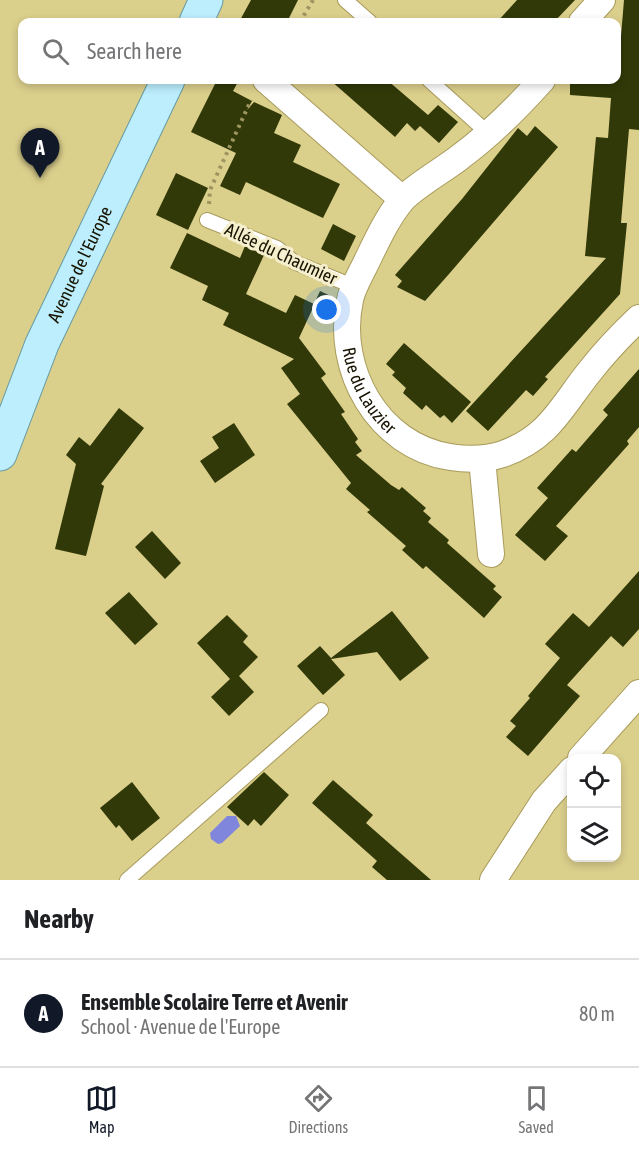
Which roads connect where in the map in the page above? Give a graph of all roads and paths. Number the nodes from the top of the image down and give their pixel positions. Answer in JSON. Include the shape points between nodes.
{"nodes":[{"id":1,"x":206,"y":0,"type":"edge"},
{"id":2,"x":313,"y":0,"type":"edge"},
{"id":3,"x":345,"y":0,"type":"edge"},
{"id":4,"x":602,"y":0,"type":"edge"},
{"id":5,"x":198,"y":18,"type":"edge"},
{"id":6,"x":302,"y":18,"type":"edge"},
{"id":7,"x":365,"y":18,"type":"edge"},
{"id":8,"x":586,"y":18,"type":"edge"},
{"id":9,"x":166,"y":84,"type":"edge"},
{"id":10,"x":433,"y":84,"type":"edge"},
{"id":11,"x":538,"y":84,"type":"edge"},
{"id":12,"x":260,"y":87,"type":"edge"},
{"id":13,"x":489,"y":134,"type":"junction"},
{"id":14,"x":402,"y":199,"type":"junction"},
{"id":15,"x":207,"y":220,"type":"joint"},
{"id":16,"x":355,"y":287,"type":"junction"},
{"id":17,"x":639,"y":318,"type":"edge"},
{"id":18,"x":6,"y":419,"type":"edge"},
{"id":19,"x":0,"y":454,"type":"edge"},
{"id":20,"x":482,"y":459,"type":"junction"},
{"id":21,"x":491,"y":554,"type":"dead end"},
{"id":22,"x":639,"y":693,"type":"edge"},
{"id":23,"x":321,"y":710,"type":"dead end"},
{"id":24,"x":585,"y":754,"type":"edge"},
{"id":25,"x":567,"y":776,"type":"edge"},
{"id":26,"x":127,"y":880,"type":"edge"},
{"id":27,"x":493,"y":880,"type":"edge"}],
"edges":[{"from":1,"to":5,"type":"main road"},
{"from":2,"to":6,"type":"path"},
{"from":3,"to":7,"type":"lane"},
{"from":4,"to":8,"type":"street"},
{"from":9,"to":18,"type":"main road","name":"Avenue de l'Europe"},
{"from":10,"to":13,"type":"lane"},
{"from":11,"to":13,"type":"street","name":"Rue du Lauzier"},
{"from":12,"to":14,"type":"street"},
{"from":12,"to":15,"type":"path","via":[[210,190]]},
{"from":13,"to":14,"type":"street","name":"Rue du Lauzier"},
{"from":14,"to":16,"type":"street","name":"Rue du Lauzier"},
{"from":15,"to":16,"type":"lane","name":"Allée du Chaumier","via":[[277,248],[294,262]]},
{"from":16,"to":20,"type":"street","name":"Rue du Lauzier","via":[[347,335],[352,368],[370,406],[405,441],[435,454]]},
{"from":17,"to":20,"type":"street","name":"Rue du Lauzier","via":[[614,341],[538,437],[503,454]]},
{"from":18,"to":19,"type":"main road","name":"Avenue de l'Europe"},
{"from":20,"to":21,"type":"street"},
{"from":22,"to":24,"type":"street"},
{"from":23,"to":26,"type":"lane"},
{"from":25,"to":27,"type":"street","via":[[544,801]]}]}
